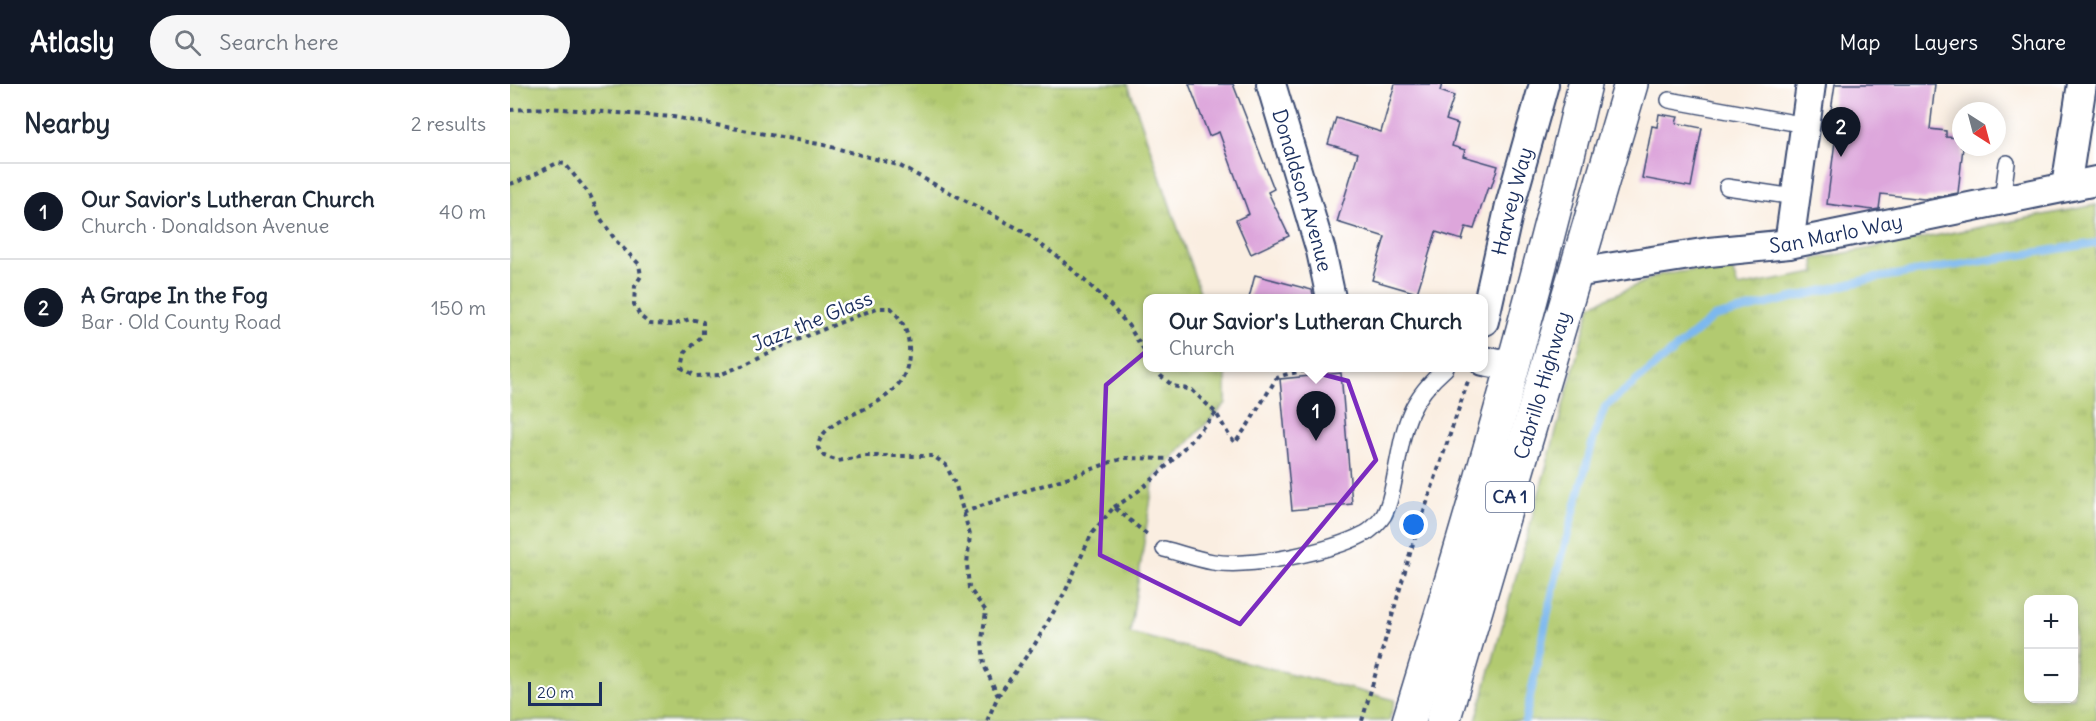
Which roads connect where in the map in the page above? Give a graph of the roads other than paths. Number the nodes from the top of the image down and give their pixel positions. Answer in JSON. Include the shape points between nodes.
{"nodes":[{"id":1,"x":1544,"y":84,"type":"edge"},
{"id":2,"x":1585,"y":84,"type":"edge"},
{"id":3,"x":1631,"y":84,"type":"edge"},
{"id":4,"x":1811,"y":84,"type":"edge"},
{"id":5,"x":2082,"y":84,"type":"edge"},
{"id":6,"x":1274,"y":86,"type":"edge"},
{"id":7,"x":1669,"y":100,"type":"dead end"},
{"id":8,"x":1805,"y":125,"type":"junction"},
{"id":9,"x":2007,"y":163,"type":"dead end"},
{"id":10,"x":2096,"y":181,"type":"edge"},
{"id":11,"x":1727,"y":187,"type":"dead end"},
{"id":12,"x":2066,"y":187,"type":"junction"},
{"id":13,"x":1795,"y":197,"type":"junction"},
{"id":14,"x":2002,"y":200,"type":"junction"},
{"id":15,"x":1789,"y":244,"type":"junction"},
{"id":16,"x":1575,"y":273,"type":"junction"},
{"id":17,"x":1330,"y":294,"type":"edge"},
{"id":18,"x":1488,"y":303,"type":"edge"},
{"id":19,"x":1490,"y":368,"type":"edge"},
{"id":20,"x":1441,"y":372,"type":"edge"},
{"id":21,"x":1164,"y":549,"type":"road end"},
{"id":22,"x":1409,"y":721,"type":"edge"},
{"id":23,"x":1443,"y":721,"type":"edge"}],
"edges":[{"from":1,"to":18,"type":"street","name":"Harvey Way"},
{"from":2,"to":19,"type":"highway","name":"Cabrillo Highway","number":"CA 1","via":[[1552,223]]},
{"from":3,"to":16,"type":"highway","name":"Cabrillo Highway","number":"CA 1"},
{"from":4,"to":8,"type":"street"},
{"from":5,"to":12,"type":"street"},
{"from":6,"to":17,"type":"street","name":"Donaldson Avenue"},
{"from":7,"to":8,"type":"lane"},
{"from":8,"to":13,"type":"street"},
{"from":9,"to":14,"type":"lane"},
{"from":10,"to":12,"type":"street","name":"San Marlo Way"},
{"from":11,"to":13,"type":"lane"},
{"from":12,"to":14,"type":"street","name":"San Marlo Way"},
{"from":13,"to":15,"type":"street"},
{"from":14,"to":15,"type":"street","name":"San Marlo Way"},
{"from":15,"to":16,"type":"street","name":"San Marlo Way"},
{"from":16,"to":23,"type":"highway","name":"Cabrillo Highway","number":"CA 1"},
{"from":19,"to":22,"type":"highway","name":"Cabrillo Highway","number":"CA 1"},
{"from":20,"to":21,"type":"lane","via":[[1413,405],[1383,516],[1366,533],[1286,558],[1246,564],[1213,562]]}]}
